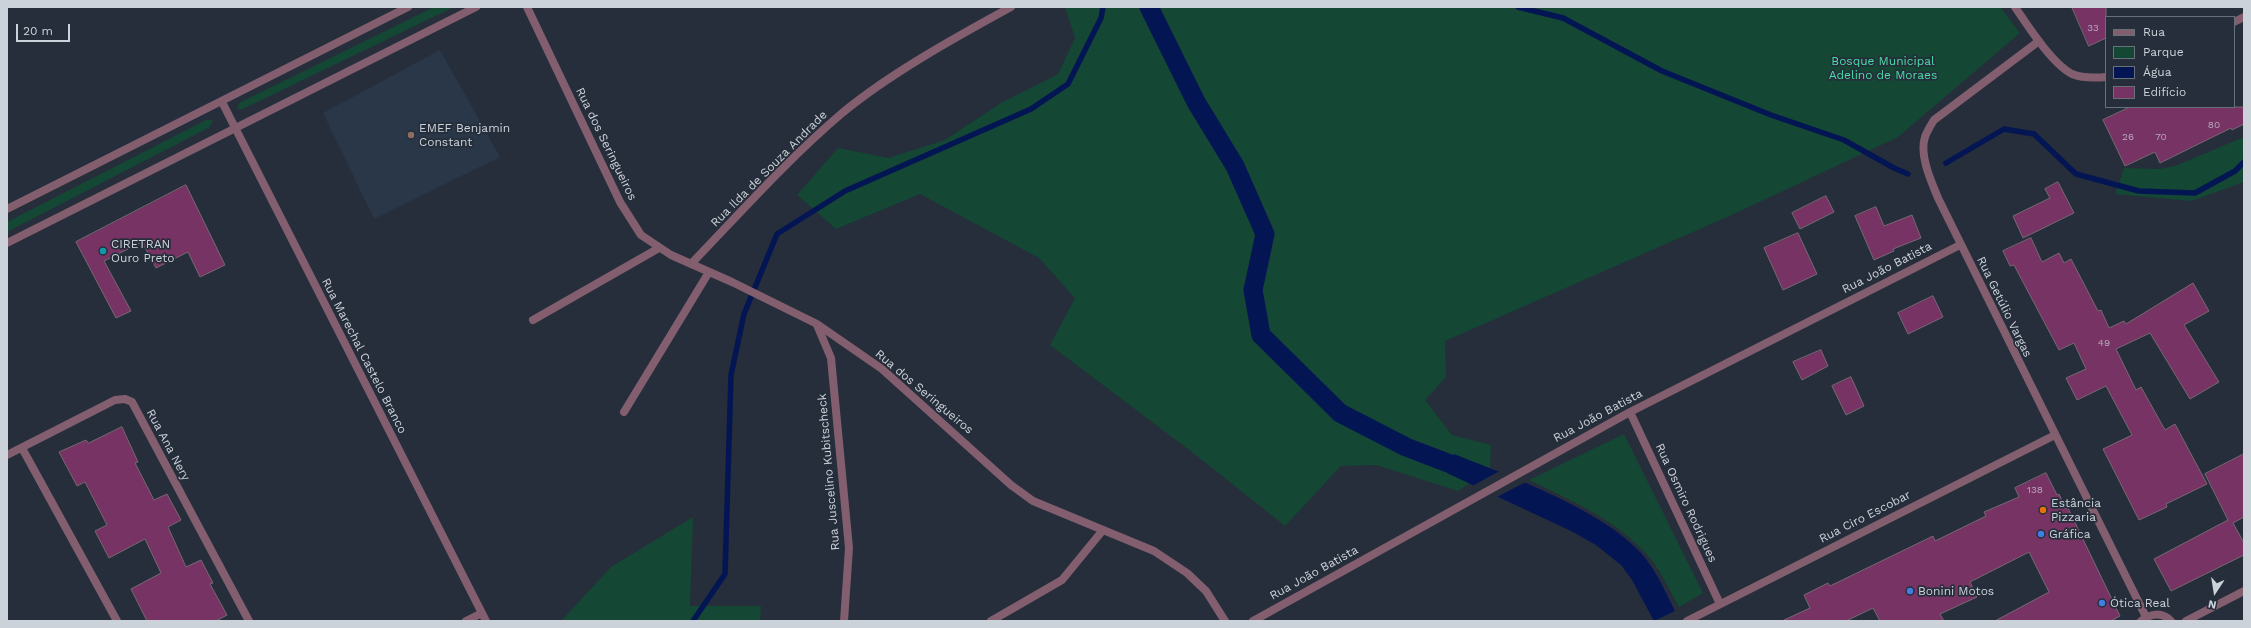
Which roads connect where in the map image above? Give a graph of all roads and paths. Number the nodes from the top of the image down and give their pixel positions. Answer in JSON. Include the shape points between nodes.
{"nodes":[{"id":1,"x":408,"y":7,"type":"edge"},
{"id":2,"x":476,"y":7,"type":"edge"},
{"id":3,"x":527,"y":7,"type":"edge"},
{"id":4,"x":1011,"y":7,"type":"edge"},
{"id":5,"x":2015,"y":7,"type":"edge"},
{"id":6,"x":2244,"y":17,"type":"edge"},
{"id":7,"x":2235,"y":22,"type":"edge"},
{"id":8,"x":2039,"y":41,"type":"junction"},
{"id":9,"x":2105,"y":77,"type":"edge"},
{"id":10,"x":222,"y":102,"type":"junction"},
{"id":11,"x":235,"y":129,"type":"junction"},
{"id":12,"x":7,"y":209,"type":"edge"},
{"id":13,"x":7,"y":243,"type":"edge"},
{"id":14,"x":1960,"y":244,"type":"junction"},
{"id":15,"x":659,"y":248,"type":"junction"},
{"id":16,"x":690,"y":264,"type":"junction"},
{"id":17,"x":709,"y":272,"type":"junction"},
{"id":18,"x":533,"y":320,"type":"dead end"},
{"id":19,"x":817,"y":324,"type":"junction"},
{"id":20,"x":624,"y":412,"type":"dead end"},
{"id":21,"x":1630,"y":412,"type":"junction"},
{"id":22,"x":2055,"y":435,"type":"junction"},
{"id":23,"x":22,"y":448,"type":"junction"},
{"id":24,"x":7,"y":455,"type":"edge"},
{"id":25,"x":1103,"y":530,"type":"junction"},
{"id":26,"x":2244,"y":591,"type":"edge"},
{"id":27,"x":1720,"y":604,"type":"junction"},
{"id":28,"x":482,"y":613,"type":"junction"},
{"id":29,"x":2144,"y":619,"type":"edge"},
{"id":30,"x":1693,"y":620,"type":"edge"},
{"id":31,"x":117,"y":621,"type":"edge"},
{"id":32,"x":249,"y":621,"type":"edge"},
{"id":33,"x":466,"y":621,"type":"edge"},
{"id":34,"x":486,"y":621,"type":"edge"},
{"id":35,"x":844,"y":621,"type":"edge"},
{"id":36,"x":991,"y":621,"type":"edge"},
{"id":37,"x":1225,"y":621,"type":"edge"},
{"id":38,"x":1253,"y":621,"type":"edge"},
{"id":39,"x":2171,"y":621,"type":"edge"},
{"id":40,"x":2186,"y":621,"type":"edge"}],
"edges":[{"from":1,"to":10,"type":"street"},
{"from":2,"to":11,"type":"street"},
{"from":3,"to":15,"type":"street","name":"Rua dos Seringueiros","via":[[620,202],[642,235]]},
{"from":4,"to":16,"type":"street","name":"Rua Ilda de Souza Andrade","via":[[917,62],[842,113],[806,145]]},
{"from":5,"to":8,"type":"street"},
{"from":6,"to":7,"type":"street"},
{"from":8,"to":9,"type":"street","via":[[2055,60],[2072,74],[2091,78]]},
{"from":8,"to":14,"type":"street","name":"Rua Getúlio Vargas","via":[[1950,106],[1934,120],[1924,137],[1924,154],[1932,184]]},
{"from":10,"to":11,"type":"street","name":"Rua Marechal Castelo Branco"},
{"from":10,"to":12,"type":"street"},
{"from":11,"to":13,"type":"street"},
{"from":11,"to":28,"type":"street","name":"Rua Marechal Castelo Branco"},
{"from":14,"to":21,"type":"street","name":"Rua João Batista"},
{"from":14,"to":22,"type":"street","name":"Rua Getúlio Vargas"},
{"from":15,"to":16,"type":"street","name":"Rua dos Seringueiros"},
{"from":15,"to":18,"type":"street"},
{"from":16,"to":17,"type":"street","name":"Rua dos Seringueiros"},
{"from":17,"to":19,"type":"street","name":"Rua dos Seringueiros"},
{"from":17,"to":20,"type":"street"},
{"from":19,"to":25,"type":"street","name":"Rua dos Seringueiros","via":[[882,369],[1011,485],[1033,501]]},
{"from":19,"to":35,"type":"street","name":"Rua Juscelino Kubitscheck","via":[[831,358],[849,548]]},
{"from":21,"to":27,"type":"street","name":"Rua Osmiro Rodrigues"},
{"from":21,"to":38,"type":"street","name":"Rua João Batista"},
{"from":22,"to":27,"type":"street","name":"Rua Ciro Escobar"},
{"from":22,"to":29,"type":"street","name":"Rua Getúlio Vargas"},
{"from":23,"to":24,"type":"street","name":"Rua Ana Nery"},
{"from":23,"to":31,"type":"street"},
{"from":23,"to":32,"type":"street","name":"Rua Ana Nery","via":[[114,400],[125,399],[132,402]]},
{"from":25,"to":36,"type":"street","via":[[1062,580]]},
{"from":25,"to":37,"type":"street","name":"Rua dos Seringueiros","via":[[1154,551],[1187,573],[1206,591]]},
{"from":26,"to":40,"type":"street"},
{"from":27,"to":30,"type":"street","name":"Rua Ciro Escobar"},
{"from":28,"to":33,"type":"street"},
{"from":28,"to":34,"type":"street","name":"Rua Marechal Castelo Branco"},
{"from":29,"to":39,"type":"street","via":[[2163,615]]}]}
